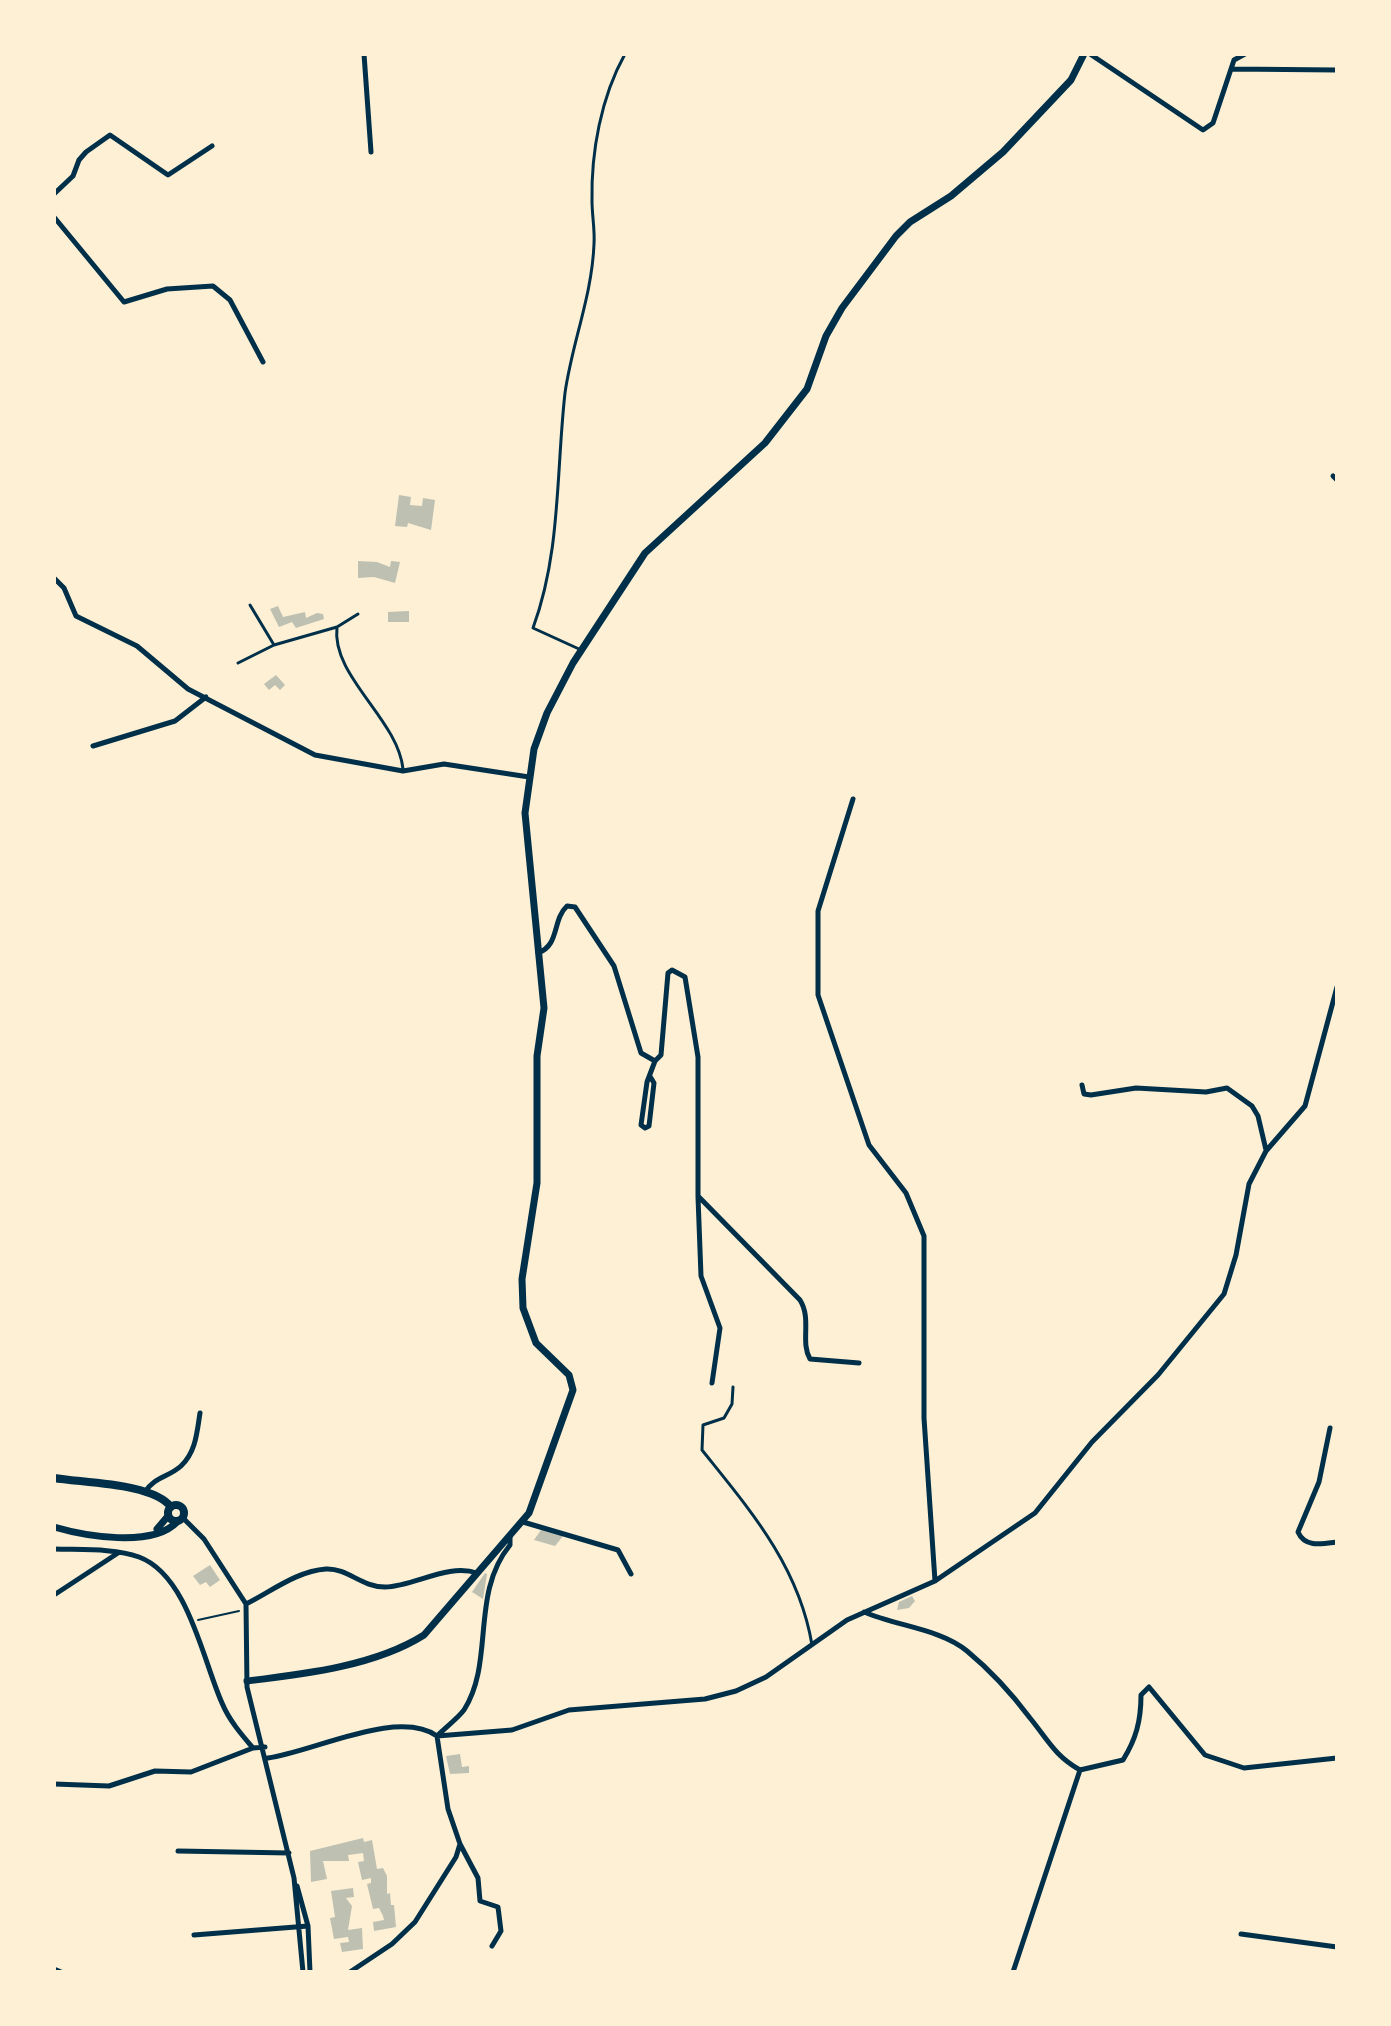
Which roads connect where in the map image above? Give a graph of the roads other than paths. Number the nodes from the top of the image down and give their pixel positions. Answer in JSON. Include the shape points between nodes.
{"nodes":[{"id":1,"x":364,"y":54,"type":"edge"},
{"id":2,"x":625,"y":54,"type":"edge"},
{"id":3,"x":1087,"y":54,"type":"edge"},
{"id":4,"x":1245,"y":54,"type":"edge"},
{"id":5,"x":1232,"y":69,"type":"junction"},
{"id":6,"x":1337,"y":70,"type":"edge"},
{"id":7,"x":212,"y":146,"type":"dead end"},
{"id":8,"x":371,"y":152,"type":"dead end"},
{"id":9,"x":54,"y":194,"type":"edge"},
{"id":10,"x":54,"y":217,"type":"edge"},
{"id":11,"x":263,"y":362,"type":"dead end"},
{"id":12,"x":54,"y":578,"type":"edge"},
{"id":13,"x":250,"y":605,"type":"dead end"},
{"id":14,"x":358,"y":614,"type":"dead end"},
{"id":15,"x":337,"y":627,"type":"junction"},
{"id":16,"x":274,"y":645,"type":"junction"},
{"id":17,"x":582,"y":651,"type":"junction"},
{"id":18,"x":238,"y":663,"type":"dead end"},
{"id":19,"x":206,"y":697,"type":"junction"},
{"id":20,"x":93,"y":746,"type":"dead end"},
{"id":21,"x":403,"y":771,"type":"junction"},
{"id":22,"x":529,"y":777,"type":"junction"},
{"id":23,"x":853,"y":799,"type":"dead end"},
{"id":24,"x":538,"y":953,"type":"junction"},
{"id":25,"x":1337,"y":987,"type":"edge"},
{"id":26,"x":655,"y":1061,"type":"junction"},
{"id":27,"x":651,"y":1078,"type":"junction"},
{"id":28,"x":1082,"y":1085,"type":"dead end"},
{"id":29,"x":1266,"y":1151,"type":"junction"},
{"id":30,"x":698,"y":1196,"type":"junction"},
{"id":31,"x":859,"y":1363,"type":"dead end"},
{"id":32,"x":712,"y":1383,"type":"dead end"},
{"id":33,"x":733,"y":1387,"type":"dead end"},
{"id":34,"x":200,"y":1413,"type":"dead end"},
{"id":35,"x":1330,"y":1428,"type":"dead end"},
{"id":36,"x":54,"y":1478,"type":"edge"},
{"id":37,"x":145,"y":1492,"type":"junction"},
{"id":38,"x":175,"y":1516,"type":"junction"},
{"id":39,"x":523,"y":1522,"type":"junction"},
{"id":40,"x":54,"y":1527,"type":"edge"},
{"id":41,"x":510,"y":1537,"type":"junction"},
{"id":42,"x":1337,"y":1542,"type":"edge"},
{"id":43,"x":54,"y":1549,"type":"edge"},
{"id":44,"x":119,"y":1553,"type":"junction"},
{"id":45,"x":477,"y":1573,"type":"junction"},
{"id":46,"x":631,"y":1574,"type":"dead end"},
{"id":47,"x":935,"y":1581,"type":"junction"},
{"id":48,"x":54,"y":1595,"type":"edge"},
{"id":49,"x":246,"y":1604,"type":"junction"},
{"id":50,"x":864,"y":1612,"type":"junction"},
{"id":51,"x":812,"y":1645,"type":"junction"},
{"id":52,"x":247,"y":1681,"type":"junction"},
{"id":53,"x":437,"y":1736,"type":"junction"},
{"id":54,"x":265,"y":1747,"type":"junction"},
{"id":55,"x":253,"y":1748,"type":"junction"},
{"id":56,"x":268,"y":1758,"type":"junction"},
{"id":57,"x":1337,"y":1758,"type":"edge"},
{"id":58,"x":1080,"y":1770,"type":"junction"},
{"id":59,"x":54,"y":1784,"type":"edge"},
{"id":60,"x":460,"y":1844,"type":"junction"},
{"id":61,"x":178,"y":1851,"type":"dead end"},
{"id":62,"x":289,"y":1853,"type":"junction"},
{"id":63,"x":294,"y":1878,"type":"junction"},
{"id":64,"x":308,"y":1926,"type":"junction"},
{"id":65,"x":300,"y":1927,"type":"junction"},
{"id":66,"x":1241,"y":1934,"type":"dead end"},
{"id":67,"x":194,"y":1935,"type":"dead end"},
{"id":68,"x":492,"y":1946,"type":"dead end"},
{"id":69,"x":1337,"y":1947,"type":"edge"},
{"id":70,"x":54,"y":1969,"type":"edge"},
{"id":71,"x":61,"y":1972,"type":"edge"},
{"id":72,"x":303,"y":1972,"type":"edge"},
{"id":73,"x":310,"y":1972,"type":"edge"},
{"id":74,"x":350,"y":1972,"type":"edge"},
{"id":75,"x":1013,"y":1972,"type":"edge"}],
"edges":[{"from":1,"to":8,"type":"street"},
{"from":2,"to":17,"type":"lane","via":[[607,96],[594,160],[589,297],[565,392],[553,559],[533,628]]},
{"from":3,"to":5,"type":"street","via":[[1203,130],[1213,123]]},
{"from":3,"to":17,"type":"street","via":[[1071,80],[1003,152],[896,236],[842,308],[807,389],[765,443],[645,553]]},
{"from":4,"to":5,"type":"street","via":[[1234,60]]},
{"from":5,"to":6,"type":"street"},
{"from":7,"to":9,"type":"street","via":[[168,175],[110,135],[79,160],[73,176]]},
{"from":10,"to":11,"type":"street","via":[[124,302],[167,289],[213,286],[230,300]]},
{"from":12,"to":19,"type":"street","via":[[76,616],[137,646],[188,689]]},
{"from":13,"to":16,"type":"lane"},
{"from":14,"to":15,"type":"lane"},
{"from":15,"to":16,"type":"lane"},
{"from":15,"to":21,"type":"lane","via":[[338,650],[390,732]]},
{"from":16,"to":18,"type":"lane"},
{"from":17,"to":22,"type":"street","via":[[547,713]]},
{"from":19,"to":20,"type":"street","via":[[175,721]]},
{"from":19,"to":21,"type":"street","via":[[315,755]]},
{"from":21,"to":22,"type":"street","via":[[444,764]]},
{"from":22,"to":24,"type":"street","via":[[525,813]]},
{"from":23,"to":47,"type":"street","via":[[818,911],[818,995],[869,1145],[906,1193],[924,1236],[924,1418]]},
{"from":24,"to":26,"type":"street","via":[[552,944],[562,911],[575,907],[614,966],[641,1053]]},
{"from":24,"to":39,"type":"street","via":[[544,1008],[537,1056],[537,1183],[522,1279],[523,1308],[536,1343],[569,1375],[573,1390]]},
{"from":25,"to":29,"type":"street","via":[[1305,1106]]},
{"from":26,"to":27,"type":"street"},
{"from":26,"to":30,"type":"street","via":[[661,1055],[665,983],[672,970],[685,977],[698,1057]]},
{"from":27,"to":27,"type":"street","via":[[641,1125],[645,1128],[649,1126]]},
{"from":28,"to":29,"type":"street","via":[[1084,1094],[1091,1095],[1136,1088],[1227,1088],[1252,1106]]},
{"from":29,"to":47,"type":"street","via":[[1249,1184],[1224,1294],[1193,1335],[1092,1442],[1035,1513]]},
{"from":30,"to":31,"type":"street","via":[[800,1300],[808,1320],[810,1359]]},
{"from":30,"to":32,"type":"street","via":[[701,1276],[720,1328]]},
{"from":33,"to":51,"type":"lane","via":[[724,1418],[703,1425],[702,1450],[751,1509],[793,1576]]},
{"from":34,"to":37,"type":"street","via":[[195,1446],[181,1466],[152,1482]]},
{"from":35,"to":42,"type":"street","via":[[1319,1482],[1298,1532],[1311,1544]]},
{"from":36,"to":37,"type":"main road"},
{"from":37,"to":38,"type":"main road","via":[[164,1499]]},
{"from":38,"to":40,"type":"street","via":[[154,1532],[110,1538]]},
{"from":38,"to":49,"type":"street","via":[[204,1539]]},
{"from":39,"to":41,"type":"street"},
{"from":39,"to":46,"type":"street","via":[[618,1550]]},
{"from":41,"to":45,"type":"street"},
{"from":41,"to":53,"type":"street","via":[[490,1580],[475,1679],[464,1710]]},
{"from":43,"to":44,"type":"street"},
{"from":44,"to":48,"type":"street"},
{"from":44,"to":55,"type":"street","via":[[149,1562],[194,1621],[223,1706]]},
{"from":45,"to":49,"type":"street","via":[[463,1568],[388,1587],[367,1586],[327,1569],[296,1576]]},
{"from":45,"to":52,"type":"street","via":[[441,1619],[405,1647],[366,1660]]},
{"from":47,"to":50,"type":"street"},
{"from":49,"to":52,"type":"street"},
{"from":50,"to":51,"type":"street"},
{"from":50,"to":58,"type":"street","via":[[894,1625],[932,1632],[964,1648],[1028,1715],[1059,1758]]},
{"from":51,"to":53,"type":"street","via":[[766,1677],[705,1699],[569,1710],[512,1730]]},
{"from":52,"to":54,"type":"street"},
{"from":53,"to":56,"type":"street","via":[[414,1727],[368,1731]]},
{"from":53,"to":60,"type":"street","via":[[448,1809]]},
{"from":54,"to":55,"type":"street"},
{"from":54,"to":56,"type":"street"},
{"from":55,"to":59,"type":"street","via":[[191,1772],[155,1771],[109,1786]]},
{"from":56,"to":62,"type":"street"},
{"from":57,"to":58,"type":"street","via":[[1244,1768],[1205,1755],[1149,1687],[1141,1695],[1134,1744],[1123,1760]]},
{"from":58,"to":75,"type":"street"},
{"from":60,"to":68,"type":"street","via":[[478,1878],[480,1901],[498,1907],[501,1931]]},
{"from":60,"to":74,"type":"street","via":[[415,1922]]},
{"from":61,"to":62,"type":"street"},
{"from":62,"to":63,"type":"street"},
{"from":63,"to":64,"type":"street"},
{"from":63,"to":65,"type":"street"},
{"from":64,"to":65,"type":"street"},
{"from":64,"to":73,"type":"street"},
{"from":65,"to":67,"type":"street"},
{"from":65,"to":72,"type":"street"},
{"from":66,"to":69,"type":"street"},
{"from":70,"to":71,"type":"street"}]}
